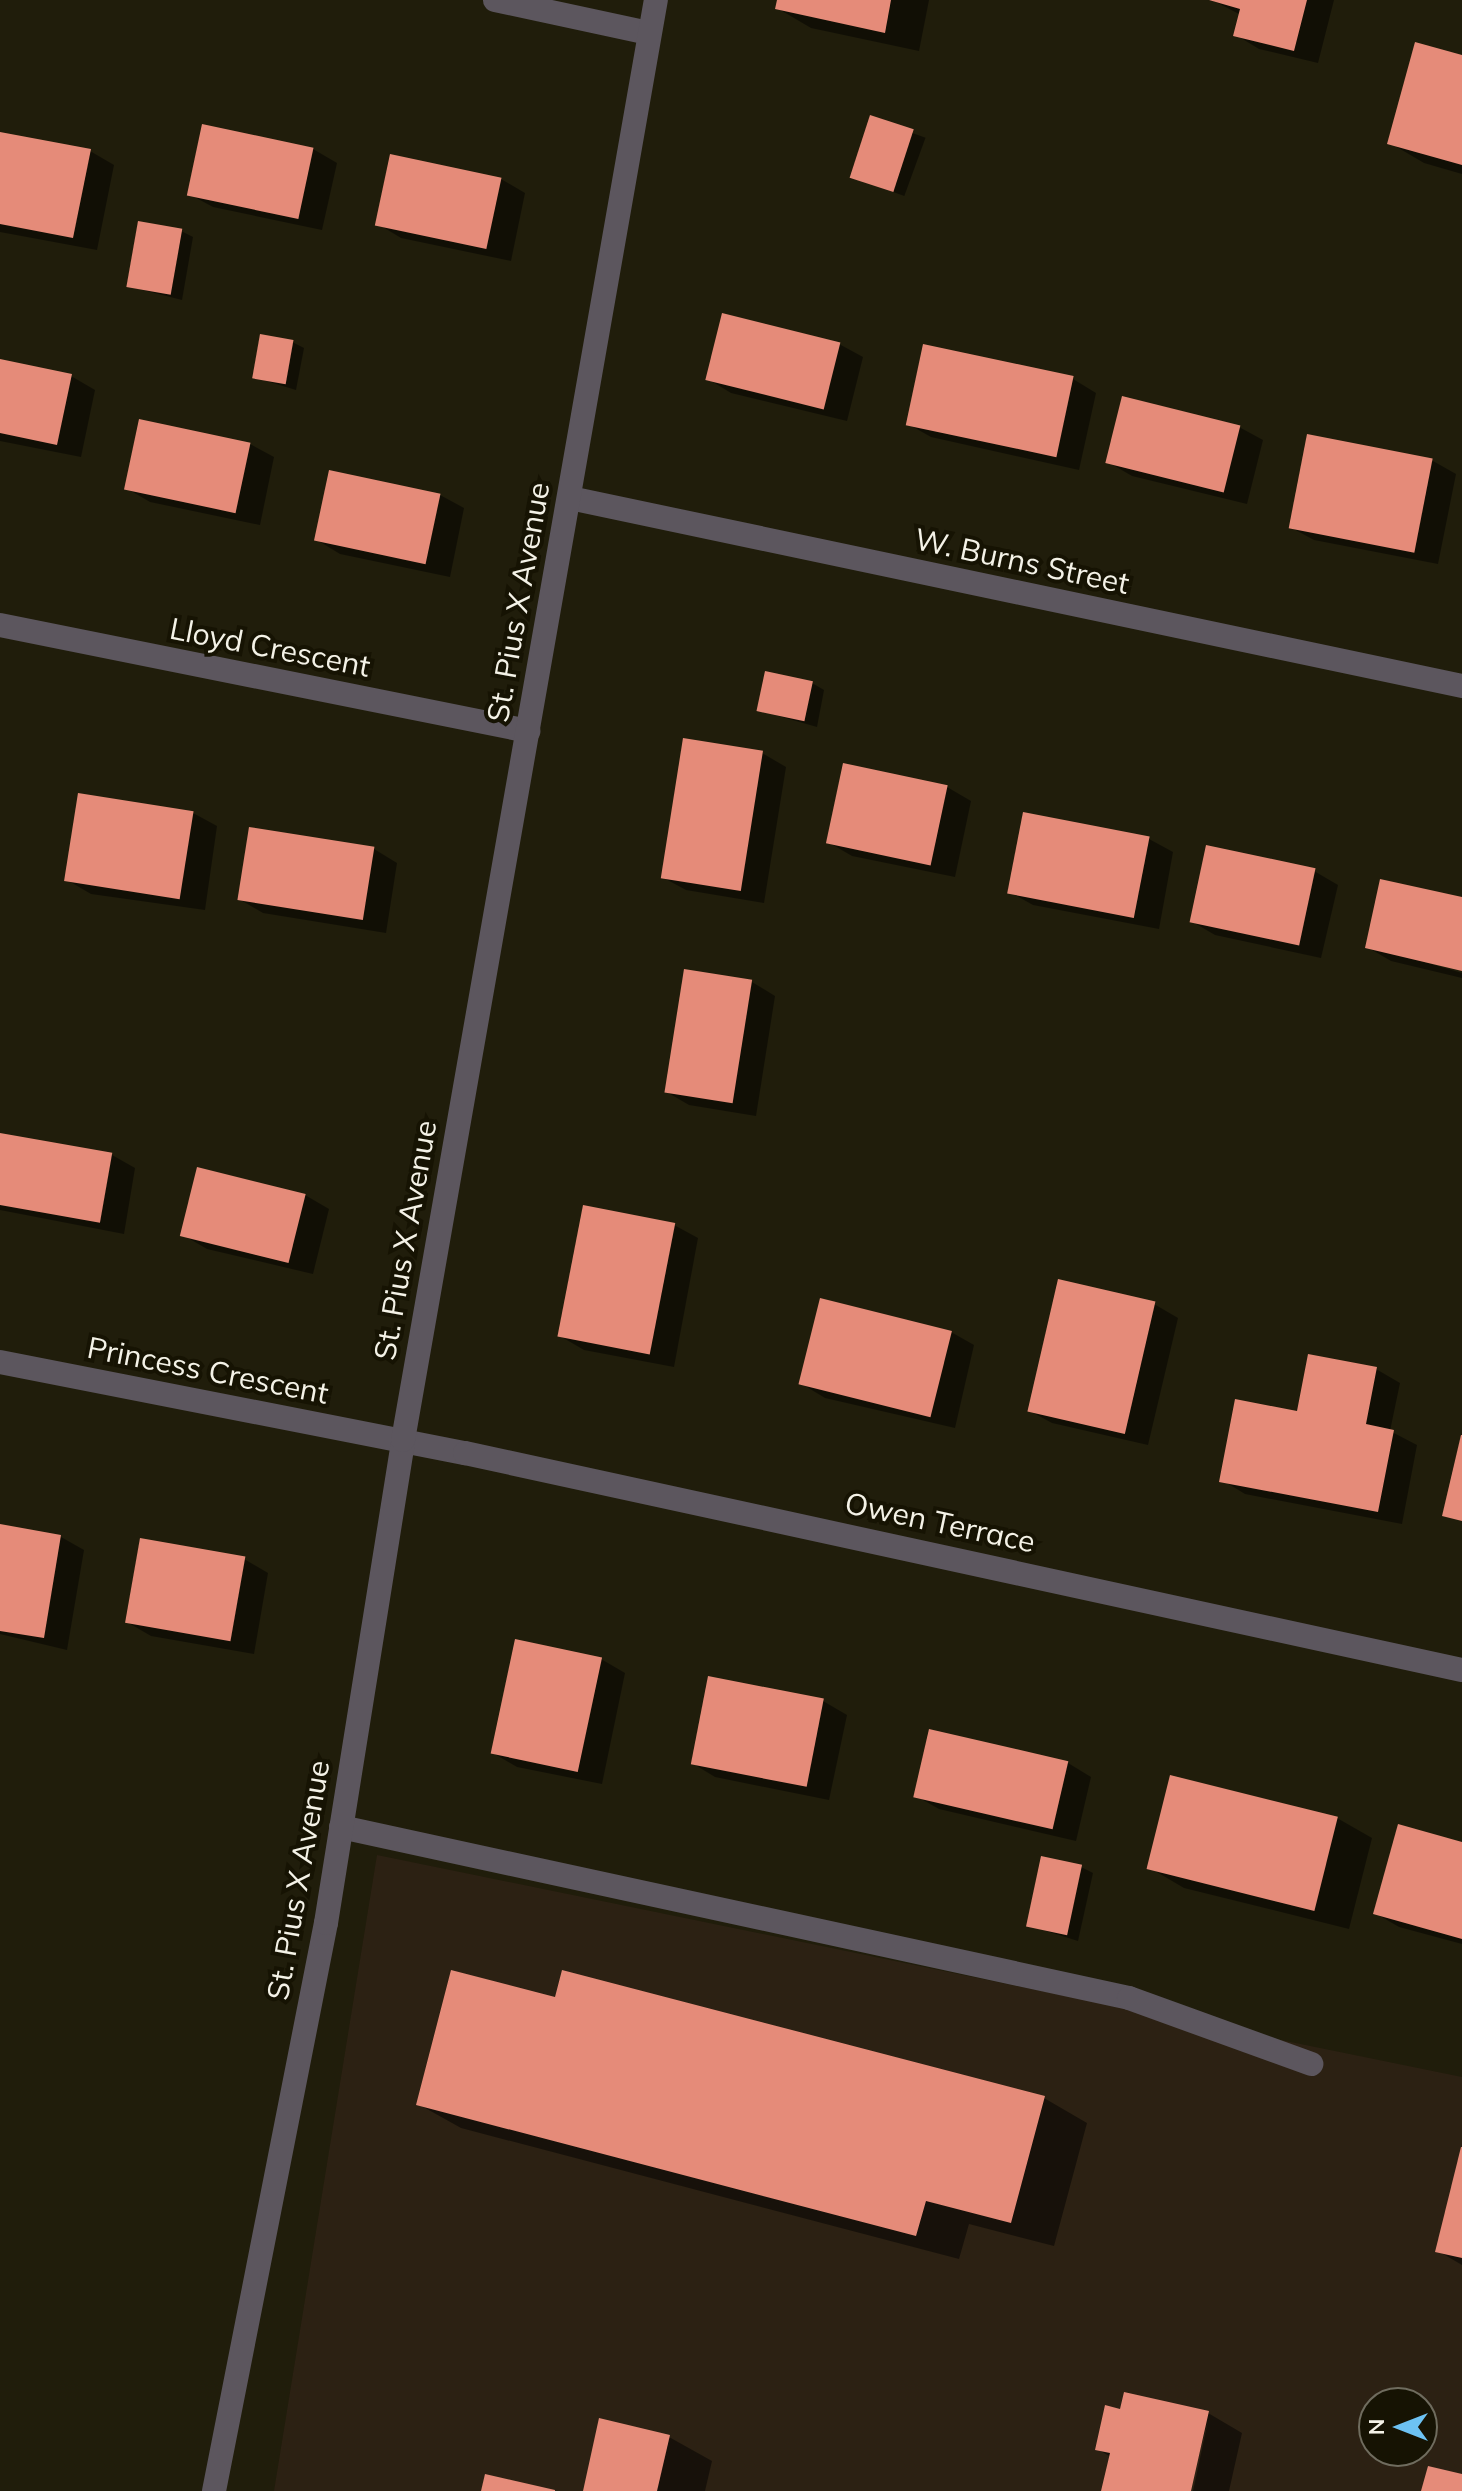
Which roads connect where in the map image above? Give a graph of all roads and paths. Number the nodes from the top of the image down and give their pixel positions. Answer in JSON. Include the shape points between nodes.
{"nodes":[{"id":1,"x":495,"y":0,"type":"edge"},
{"id":2,"x":656,"y":0,"type":"edge"},
{"id":3,"x":649,"y":33,"type":"junction"},
{"id":4,"x":570,"y":498,"type":"junction"},
{"id":5,"x":0,"y":625,"type":"edge"},
{"id":6,"x":1462,"y":686,"type":"edge"},
{"id":7,"x":528,"y":731,"type":"junction"},
{"id":8,"x":0,"y":1362,"type":"edge"},
{"id":9,"x":403,"y":1440,"type":"junction"},
{"id":10,"x":1462,"y":1670,"type":"edge"},
{"id":11,"x":341,"y":1827,"type":"junction"},
{"id":12,"x":1311,"y":2064,"type":"dead end"},
{"id":13,"x":214,"y":2491,"type":"edge"}],
"edges":[{"from":1,"to":3,"type":"street"},
{"from":2,"to":3,"type":"street","name":"St. Pius X Avenue"},
{"from":3,"to":4,"type":"street","name":"St. Pius X Avenue"},
{"from":4,"to":6,"type":"street","name":"W. Burns Street"},
{"from":4,"to":7,"type":"street","name":"St. Pius X Avenue"},
{"from":5,"to":7,"type":"street","name":"Lloyd Crescent"},
{"from":7,"to":9,"type":"street","name":"St. Pius X Avenue"},
{"from":8,"to":9,"type":"street","name":"Princess Crescent"},
{"from":9,"to":10,"type":"street","name":"Owen Terrace"},
{"from":9,"to":11,"type":"street","name":"St. Pius X Avenue"},
{"from":11,"to":12,"type":"street","via":[[1129,1998]]},
{"from":11,"to":13,"type":"street","name":"St. Pius X Avenue"}]}
